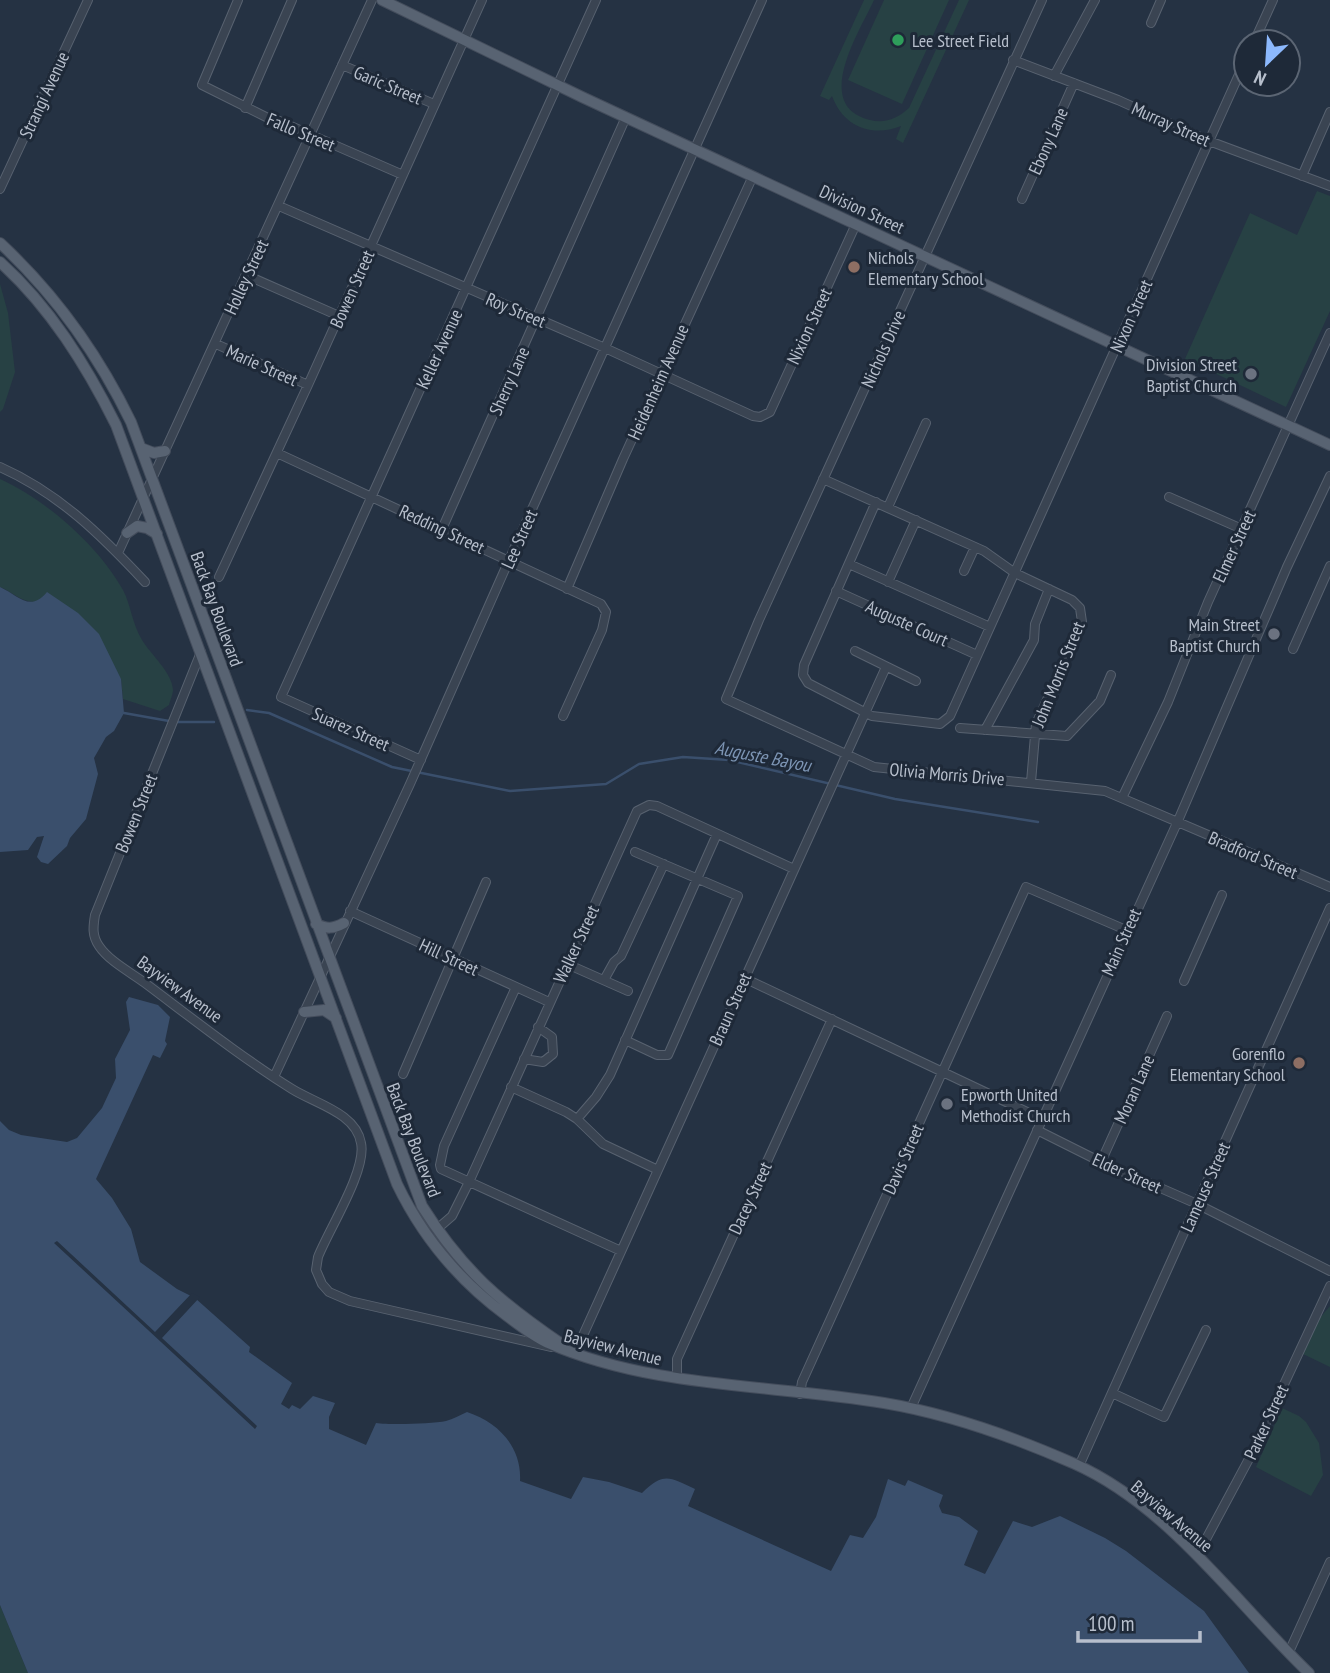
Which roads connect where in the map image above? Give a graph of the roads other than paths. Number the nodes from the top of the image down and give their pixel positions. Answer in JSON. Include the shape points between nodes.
{"nodes":[{"id":1,"x":88,"y":0,"type":"edge"},
{"id":2,"x":238,"y":0,"type":"edge"},
{"id":3,"x":292,"y":0,"type":"edge"},
{"id":4,"x":372,"y":0,"type":"edge"},
{"id":5,"x":382,"y":0,"type":"edge"},
{"id":6,"x":482,"y":0,"type":"edge"},
{"id":7,"x":596,"y":0,"type":"edge"},
{"id":8,"x":762,"y":0,"type":"edge"},
{"id":9,"x":1042,"y":0,"type":"edge"},
{"id":10,"x":1095,"y":0,"type":"edge"},
{"id":11,"x":1161,"y":0,"type":"edge"},
{"id":12,"x":1273,"y":0,"type":"edge"},
{"id":13,"x":1151,"y":23,"type":"dead end"},
{"id":14,"x":1260,"y":28,"type":"edge"},
{"id":15,"x":464,"y":41,"type":"junction"},
{"id":16,"x":1013,"y":60,"type":"junction"},
{"id":17,"x":342,"y":65,"type":"junction"},
{"id":18,"x":1054,"y":76,"type":"junction"},
{"id":19,"x":1074,"y":83,"type":"junction"},
{"id":20,"x":558,"y":85,"type":"junction"},
{"id":21,"x":1232,"y":90,"type":"edge"},
{"id":22,"x":434,"y":104,"type":"junction"},
{"id":23,"x":245,"y":108,"type":"junction"},
{"id":24,"x":1330,"y":112,"type":"edge"},
{"id":25,"x":626,"y":117,"type":"junction"},
{"id":26,"x":309,"y":136,"type":"junction"},
{"id":27,"x":1209,"y":141,"type":"junction"},
{"id":28,"x":694,"y":149,"type":"junction"},
{"id":29,"x":403,"y":175,"type":"junction"},
{"id":30,"x":753,"y":176,"type":"junction"},
{"id":31,"x":1302,"y":176,"type":"junction"},
{"id":32,"x":1330,"y":186,"type":"edge"},
{"id":33,"x":0,"y":189,"type":"edge"},
{"id":34,"x":1022,"y":199,"type":"dead end"},
{"id":35,"x":279,"y":206,"type":"junction"},
{"id":36,"x":856,"y":224,"type":"junction"},
{"id":37,"x":0,"y":243,"type":"edge"},
{"id":38,"x":371,"y":246,"type":"junction"},
{"id":39,"x":925,"y":256,"type":"junction"},
{"id":40,"x":0,"y":262,"type":"edge"},
{"id":41,"x":246,"y":275,"type":"junction"},
{"id":42,"x":467,"y":288,"type":"junction"},
{"id":43,"x":339,"y":316,"type":"junction"},
{"id":44,"x":536,"y":318,"type":"junction"},
{"id":45,"x":1330,"y":333,"type":"edge"},
{"id":46,"x":216,"y":344,"type":"junction"},
{"id":47,"x":1117,"y":345,"type":"junction"},
{"id":48,"x":606,"y":348,"type":"junction"},
{"id":49,"x":662,"y":374,"type":"junction"},
{"id":50,"x":308,"y":385,"type":"junction"},
{"id":51,"x":753,"y":416,"type":"joint"},
{"id":52,"x":926,"y":423,"type":"dead end"},
{"id":53,"x":1289,"y":425,"type":"junction"},
{"id":54,"x":1330,"y":445,"type":"edge"},
{"id":55,"x":141,"y":448,"type":"junction"},
{"id":56,"x":165,"y":451,"type":"junction"},
{"id":57,"x":278,"y":453,"type":"junction"},
{"id":58,"x":0,"y":467,"type":"edge"},
{"id":59,"x":1330,"y":476,"type":"edge"},
{"id":60,"x":153,"y":477,"type":"junction"},
{"id":61,"x":824,"y":478,"type":"junction"},
{"id":62,"x":144,"y":495,"type":"junction"},
{"id":63,"x":371,"y":497,"type":"junction"},
{"id":64,"x":1169,"y":497,"type":"dead end"},
{"id":65,"x":876,"y":502,"type":"junction"},
{"id":66,"x":888,"y":507,"type":"junction"},
{"id":67,"x":916,"y":520,"type":"junction"},
{"id":68,"x":442,"y":529,"type":"junction"},
{"id":69,"x":1242,"y":529,"type":"junction"},
{"id":70,"x":127,"y":533,"type":"junction"},
{"id":71,"x":158,"y":534,"type":"junction"},
{"id":72,"x":975,"y":547,"type":"junction"},
{"id":73,"x":118,"y":553,"type":"junction"},
{"id":74,"x":509,"y":560,"type":"junction"},
{"id":75,"x":849,"y":564,"type":"junction"},
{"id":76,"x":1330,"y":566,"type":"edge"},
{"id":77,"x":964,"y":571,"type":"dead end"},
{"id":78,"x":1015,"y":573,"type":"junction"},
{"id":79,"x":219,"y":577,"type":"dead end"},
{"id":80,"x":145,"y":582,"type":"dead end"},
{"id":81,"x":888,"y":582,"type":"junction"},
{"id":82,"x":567,"y":589,"type":"junction"},
{"id":83,"x":1049,"y":589,"type":"junction"},
{"id":84,"x":836,"y":591,"type":"junction"},
{"id":85,"x":990,"y":628,"type":"junction"},
{"id":86,"x":1293,"y":649,"type":"dead end"},
{"id":87,"x":201,"y":652,"type":"junction"},
{"id":88,"x":855,"y":652,"type":"dead end"},
{"id":89,"x":977,"y":655,"type":"junction"},
{"id":90,"x":886,"y":667,"type":"junction"},
{"id":91,"x":1111,"y":675,"type":"dead end"},
{"id":92,"x":916,"y":681,"type":"dead end"},
{"id":93,"x":281,"y":697,"type":"joint"},
{"id":94,"x":726,"y":699,"type":"joint"},
{"id":95,"x":865,"y":713,"type":"junction"},
{"id":96,"x":563,"y":716,"type":"dead end"},
{"id":97,"x":960,"y":728,"type":"dead end"},
{"id":98,"x":985,"y":730,"type":"junction"},
{"id":99,"x":1035,"y":733,"type":"junction"},
{"id":100,"x":847,"y":756,"type":"junction"},
{"id":101,"x":420,"y":763,"type":"junction"},
{"id":102,"x":1031,"y":782,"type":"junction"},
{"id":103,"x":1122,"y":798,"type":"junction"},
{"id":104,"x":1177,"y":823,"type":"junction"},
{"id":105,"x":718,"y":834,"type":"junction"},
{"id":106,"x":635,"y":852,"type":"dead end"},
{"id":107,"x":664,"y":864,"type":"junction"},
{"id":108,"x":794,"y":869,"type":"junction"},
{"id":109,"x":698,"y":878,"type":"junction"},
{"id":110,"x":486,"y":883,"type":"dead end"},
{"id":111,"x":1330,"y":887,"type":"edge"},
{"id":112,"x":1222,"y":895,"type":"dead end"},
{"id":113,"x":1330,"y":908,"type":"edge"},
{"id":114,"x":350,"y":911,"type":"junction"},
{"id":115,"x":344,"y":923,"type":"junction"},
{"id":116,"x":316,"y":924,"type":"junction"},
{"id":117,"x":1126,"y":930,"type":"junction"},
{"id":118,"x":94,"y":936,"type":"joint"},
{"id":119,"x":329,"y":957,"type":"junction"},
{"id":120,"x":453,"y":958,"type":"junction"},
{"id":121,"x":567,"y":964,"type":"junction"},
{"id":122,"x":320,"y":976,"type":"junction"},
{"id":123,"x":744,"y":978,"type":"junction"},
{"id":124,"x":604,"y":980,"type":"junction"},
{"id":125,"x":1184,"y":981,"type":"dead end"},
{"id":126,"x":516,"y":987,"type":"junction"},
{"id":127,"x":628,"y":991,"type":"dead end"},
{"id":128,"x":549,"y":1002,"type":"junction"},
{"id":129,"x":304,"y":1012,"type":"junction"},
{"id":130,"x":1167,"y":1016,"type":"dead end"},
{"id":131,"x":336,"y":1018,"type":"junction"},
{"id":132,"x":832,"y":1019,"type":"junction"},
{"id":133,"x":538,"y":1027,"type":"junction"},
{"id":134,"x":625,"y":1041,"type":"junction"},
{"id":135,"x":524,"y":1059,"type":"junction"},
{"id":136,"x":942,"y":1071,"type":"junction"},
{"id":137,"x":402,"y":1074,"type":"dead end"},
{"id":138,"x":274,"y":1077,"type":"junction"},
{"id":139,"x":511,"y":1087,"type":"junction"},
{"id":140,"x":577,"y":1119,"type":"junction"},
{"id":141,"x":1042,"y":1119,"type":"junction"},
{"id":142,"x":1037,"y":1130,"type":"junction"},
{"id":143,"x":1101,"y":1162,"type":"junction"},
{"id":144,"x":658,"y":1170,"type":"junction"},
{"id":145,"x":468,"y":1182,"type":"junction"},
{"id":146,"x":1197,"y":1204,"type":"junction"},
{"id":147,"x":437,"y":1229,"type":"junction"},
{"id":148,"x":621,"y":1251,"type":"junction"},
{"id":149,"x":1330,"y":1271,"type":"edge"},
{"id":150,"x":1330,"y":1286,"type":"edge"},
{"id":151,"x":1206,"y":1330,"type":"dead end"},
{"id":152,"x":575,"y":1353,"type":"junction"},
{"id":153,"x":677,"y":1378,"type":"junction"},
{"id":154,"x":1112,"y":1393,"type":"junction"},
{"id":155,"x":800,"y":1394,"type":"junction"},
{"id":156,"x":911,"y":1408,"type":"junction"},
{"id":157,"x":1079,"y":1466,"type":"junction"},
{"id":158,"x":1197,"y":1556,"type":"junction"},
{"id":159,"x":1330,"y":1562,"type":"edge"},
{"id":160,"x":1289,"y":1652,"type":"junction"},
{"id":161,"x":1309,"y":1673,"type":"edge"}],
"edges":[{"from":1,"to":33,"type":"street","name":"Strangi Avenue"},
{"from":2,"to":23,"type":"street","name":"Fallo Street","via":[[202,85]]},
{"from":3,"to":23,"type":"street"},
{"from":4,"to":17,"type":"street","name":"Holley Street"},
{"from":5,"to":15,"type":"main road","name":"Division Street"},
{"from":6,"to":15,"type":"street","name":"Bowen Street"},
{"from":7,"to":20,"type":"street","name":"Keller Avenue"},
{"from":8,"to":28,"type":"street","name":"Lee Street"},
{"from":9,"to":16,"type":"street","name":"Nichols Drive"},
{"from":10,"to":18,"type":"street"},
{"from":11,"to":13,"type":"street"},
{"from":12,"to":14,"type":"street"},
{"from":15,"to":20,"type":"main road","name":"Division Street"},
{"from":15,"to":22,"type":"street","name":"Bowen Street"},
{"from":16,"to":18,"type":"street","name":"Murray Street"},
{"from":16,"to":39,"type":"street","name":"Nichols Drive"},
{"from":17,"to":22,"type":"street","name":"Garic Street"},
{"from":17,"to":26,"type":"street","name":"Holley Street"},
{"from":18,"to":19,"type":"street","name":"Murray Street"},
{"from":19,"to":27,"type":"street","name":"Murray Street"},
{"from":19,"to":34,"type":"street","name":"Ebony Lane"},
{"from":20,"to":25,"type":"main road","name":"Division Street"},
{"from":20,"to":42,"type":"street","name":"Keller Avenue"},
{"from":21,"to":27,"type":"street","name":"Nixon Street"},
{"from":22,"to":29,"type":"street","name":"Bowen Street"},
{"from":23,"to":26,"type":"street","name":"Fallo Street"},
{"from":24,"to":31,"type":"street"},
{"from":25,"to":28,"type":"main road","name":"Division Street"},
{"from":25,"to":44,"type":"street","name":"Sherry Lane"},
{"from":26,"to":29,"type":"street","name":"Fallo Street"},
{"from":26,"to":35,"type":"street","name":"Holley Street"},
{"from":27,"to":31,"type":"street","name":"Murray Street"},
{"from":27,"to":47,"type":"street","name":"Nixon Street"},
{"from":28,"to":30,"type":"main road","name":"Division Street"},
{"from":28,"to":48,"type":"street","name":"Lee Street"},
{"from":29,"to":38,"type":"street","name":"Bowen Street"},
{"from":30,"to":36,"type":"main road","name":"Division Street"},
{"from":30,"to":49,"type":"street","name":"Heidenheim Avenue"},
{"from":31,"to":32,"type":"street","name":"Murray Street"},
{"from":35,"to":38,"type":"street","name":"Roy Street"},
{"from":35,"to":41,"type":"street","name":"Holley Street"},
{"from":36,"to":39,"type":"main road","name":"Division Street"},
{"from":36,"to":51,"type":"street","name":"Nixion Street","via":[[769,412]]},
{"from":37,"to":55,"type":"main road","name":"Back Bay Boulevard","via":[[59,305],[90,348]]},
{"from":38,"to":42,"type":"street","name":"Roy Street"},
{"from":38,"to":43,"type":"street","name":"Bowen Street"},
{"from":39,"to":47,"type":"main road","name":"Division Street"},
{"from":39,"to":61,"type":"street","name":"Nichols Drive"},
{"from":40,"to":62,"type":"main road","name":"Back Bay Boulevard","via":[[49,316],[86,368],[116,425]]},
{"from":41,"to":43,"type":"street"},
{"from":41,"to":46,"type":"street","name":"Holley Street"},
{"from":42,"to":44,"type":"street","name":"Roy Street"},
{"from":42,"to":63,"type":"street","name":"Keller Avenue"},
{"from":43,"to":50,"type":"street","name":"Bowen Street"},
{"from":44,"to":48,"type":"street","name":"Roy Street"},
{"from":44,"to":68,"type":"street","name":"Sherry Lane"},
{"from":45,"to":53,"type":"street","name":"Elmer Street"},
{"from":46,"to":50,"type":"street","name":"Marie Street"},
{"from":46,"to":56,"type":"street","name":"Holley Street"},
{"from":47,"to":53,"type":"main road","name":"Division Street"},
{"from":47,"to":78,"type":"street","name":"Nixon Street"},
{"from":48,"to":49,"type":"street","name":"Roy Street"},
{"from":48,"to":74,"type":"street","name":"Lee Street"},
{"from":49,"to":51,"type":"street","name":"Roy Street"},
{"from":49,"to":82,"type":"street","name":"Heidenheim Avenue"},
{"from":50,"to":57,"type":"street","name":"Bowen Street"},
{"from":52,"to":66,"type":"street"},
{"from":53,"to":54,"type":"main road","name":"Division Street"},
{"from":53,"to":69,"type":"street","name":"Elmer Street"},
{"from":55,"to":56,"type":"main road"},
{"from":55,"to":60,"type":"main road","name":"Back Bay Boulevard"},
{"from":56,"to":60,"type":"street","name":"Holley Street"},
{"from":57,"to":63,"type":"street","name":"Redding Street"},
{"from":57,"to":79,"type":"street","name":"Bowen Street"},
{"from":58,"to":73,"type":"street","via":[[53,496]]},
{"from":59,"to":104,"type":"street","name":"Main Street"},
{"from":60,"to":62,"type":"street","name":"Holley Street"},
{"from":60,"to":116,"type":"main road","name":"Back Bay Boulevard"},
{"from":61,"to":65,"type":"street"},
{"from":61,"to":94,"type":"street","name":"Nichols Drive"},
{"from":62,"to":70,"type":"street","name":"Holley Street"},
{"from":62,"to":71,"type":"main road","name":"Back Bay Boulevard"},
{"from":63,"to":68,"type":"street","name":"Redding Street"},
{"from":63,"to":93,"type":"street","name":"Keller Avenue"},
{"from":64,"to":69,"type":"street"},
{"from":65,"to":66,"type":"street"},
{"from":65,"to":75,"type":"street"},
{"from":66,"to":67,"type":"street"},
{"from":67,"to":72,"type":"street"},
{"from":67,"to":81,"type":"street"},
{"from":68,"to":74,"type":"street","name":"Redding Street"},
{"from":69,"to":103,"type":"street","name":"Elmer Street"},
{"from":70,"to":71,"type":"main road","via":[[137,526]]},
{"from":70,"to":73,"type":"street","name":"Holley Street"},
{"from":71,"to":87,"type":"main road","name":"Back Bay Boulevard"},
{"from":72,"to":77,"type":"street"},
{"from":72,"to":78,"type":"street"},
{"from":73,"to":80,"type":"street"},
{"from":74,"to":82,"type":"street","name":"Redding Street"},
{"from":74,"to":101,"type":"street","name":"Lee Street"},
{"from":75,"to":81,"type":"street"},
{"from":75,"to":84,"type":"street"},
{"from":76,"to":86,"type":"street"},
{"from":78,"to":83,"type":"street"},
{"from":78,"to":85,"type":"street"},
{"from":81,"to":85,"type":"street"},
{"from":82,"to":96,"type":"street","name":"Redding Street","via":[[605,607],[606,618]]},
{"from":83,"to":98,"type":"street","via":[[1035,624],[1034,640]]},
{"from":83,"to":99,"type":"street","name":"John Morris Street","via":[[1072,600],[1080,608],[1082,622]]},
{"from":84,"to":89,"type":"street","name":"Auguste Court"},
{"from":84,"to":95,"type":"street","via":[[803,675],[807,683]]},
{"from":85,"to":89,"type":"street"},
{"from":87,"to":118,"type":"street","name":"Bowen Street","via":[[95,915]]},
{"from":87,"to":122,"type":"main road","name":"Back Bay Boulevard"},
{"from":88,"to":90,"type":"street"},
{"from":89,"to":95,"type":"street","via":[[944,722]]},
{"from":90,"to":92,"type":"street"},
{"from":90,"to":95,"type":"street","name":"Braun Street"},
{"from":91,"to":99,"type":"street","via":[[1100,701],[1071,733],[1062,737]]},
{"from":93,"to":101,"type":"street","name":"Suarez Street"},
{"from":94,"to":100,"type":"street","name":"Olivia Morris Drive"},
{"from":95,"to":100,"type":"street","name":"Braun Street"},
{"from":97,"to":98,"type":"street"},
{"from":98,"to":99,"type":"street"},
{"from":99,"to":102,"type":"street","name":"John Morris Street"},
{"from":100,"to":102,"type":"street","name":"Olivia Morris Drive","via":[[881,768]]},
{"from":100,"to":108,"type":"street","name":"Braun Street"},
{"from":101,"to":114,"type":"street","name":"Lee Street"},
{"from":102,"to":103,"type":"street","name":"Olivia Morris Drive","via":[[1097,789]]},
{"from":103,"to":104,"type":"street","name":"Olivia Morris Drive"},
{"from":104,"to":111,"type":"street","name":"Bradford Street"},
{"from":104,"to":117,"type":"street","name":"Main Street"},
{"from":105,"to":108,"type":"street","name":"Walker Street"},
{"from":105,"to":109,"type":"street"},
{"from":105,"to":121,"type":"street","name":"Walker Street","via":[[657,806],[637,811]]},
{"from":106,"to":107,"type":"street"},
{"from":107,"to":109,"type":"street"},
{"from":107,"to":124,"type":"street","via":[[621,956]]},
{"from":108,"to":123,"type":"street","name":"Braun Street"},
{"from":109,"to":134,"type":"street"},
{"from":109,"to":134,"type":"street","via":[[738,896],[677,1038],[663,1056]]},
{"from":110,"to":120,"type":"street"},
{"from":112,"to":125,"type":"street"},
{"from":113,"to":146,"type":"street","name":"Lameuse Street"},
{"from":114,"to":115,"type":"street","name":"Lee Street"},
{"from":114,"to":120,"type":"street","name":"Hill Street"},
{"from":115,"to":116,"type":"main road","via":[[330,928]]},
{"from":115,"to":119,"type":"street","name":"Lee Street"},
{"from":116,"to":119,"type":"main road","name":"Back Bay Boulevard"},
{"from":117,"to":136,"type":"street","name":"Davis Street","via":[[1026,887]]},
{"from":117,"to":141,"type":"street","name":"Main Street"},
{"from":118,"to":138,"type":"street","name":"Bayview Avenue","via":[[111,958]]},
{"from":119,"to":122,"type":"street","name":"Lee Street"},
{"from":119,"to":147,"type":"main road","name":"Back Bay Boulevard","via":[[411,1179]]},
{"from":120,"to":126,"type":"street","name":"Hill Street"},
{"from":120,"to":137,"type":"street"},
{"from":121,"to":124,"type":"street"},
{"from":121,"to":128,"type":"street","name":"Walker Street"},
{"from":122,"to":129,"type":"street","name":"Lee Street"},
{"from":122,"to":131,"type":"main road","name":"Back Bay Boulevard"},
{"from":123,"to":132,"type":"street"},
{"from":123,"to":144,"type":"street","name":"Braun Street"},
{"from":124,"to":127,"type":"street"},
{"from":126,"to":128,"type":"street","name":"Hill Street"},
{"from":126,"to":145,"type":"street","via":[[442,1153],[441,1169]]},
{"from":128,"to":133,"type":"street","name":"Walker Street"},
{"from":129,"to":131,"type":"main road","via":[[324,1010]]},
{"from":129,"to":138,"type":"street","name":"Lee Street"},
{"from":130,"to":143,"type":"street","name":"Moran Lane"},
{"from":131,"to":152,"type":"main road","name":"Back Bay Boulevard","via":[[397,1184],[426,1236],[482,1298],[545,1342]]},
{"from":132,"to":136,"type":"street"},
{"from":132,"to":153,"type":"street","name":"Dacey Street","via":[[677,1359]]},
{"from":133,"to":135,"type":"street","name":"Walker Street"},
{"from":133,"to":135,"type":"street","via":[[552,1037],[553,1054],[543,1062]]},
{"from":134,"to":140,"type":"street","via":[[604,1086]]},
{"from":135,"to":139,"type":"street","name":"Walker Street"},
{"from":136,"to":141,"type":"street"},
{"from":136,"to":155,"type":"street","name":"Davis Street"},
{"from":138,"to":152,"type":"street","name":"Bayview Avenue","via":[[344,1117],[358,1130],[362,1146],[359,1170],[318,1257],[316,1270],[329,1292],[363,1305]]},
{"from":139,"to":140,"type":"street"},
{"from":139,"to":145,"type":"street","name":"Walker Street"},
{"from":140,"to":144,"type":"street","via":[[603,1144]]},
{"from":141,"to":142,"type":"street","name":"Main Street"},
{"from":142,"to":143,"type":"street","name":"Elder Street"},
{"from":142,"to":156,"type":"street","name":"Main Street"},
{"from":143,"to":146,"type":"street","name":"Elder Street"},
{"from":144,"to":148,"type":"street","name":"Braun Street"},
{"from":145,"to":147,"type":"street","name":"Walker Street","via":[[452,1216]]},
{"from":145,"to":148,"type":"street"},
{"from":146,"to":149,"type":"street","name":"Elder Street"},
{"from":146,"to":154,"type":"street","name":"Lameuse Street"},
{"from":147,"to":152,"type":"main road","name":"Back Bay Boulevard","via":[[486,1287]]},
{"from":148,"to":152,"type":"street","name":"Braun Street"},
{"from":150,"to":158,"type":"street","name":"Parker Street","via":[[1250,1457]]},
{"from":151,"to":154,"type":"street","via":[[1164,1417]]},
{"from":152,"to":153,"type":"main road","name":"Bayview Avenue"},
{"from":153,"to":155,"type":"main road","name":"Bayview Avenue"},
{"from":154,"to":157,"type":"street","name":"Lameuse Street"},
{"from":155,"to":156,"type":"main road","name":"Bayview Avenue"},
{"from":156,"to":157,"type":"main road","name":"Bayview Avenue","via":[[966,1423]]},
{"from":157,"to":158,"type":"main road","name":"Bayview Avenue","via":[[1135,1502]]},
{"from":158,"to":160,"type":"main road","name":"Bayview Avenue"},
{"from":159,"to":160,"type":"street"},
{"from":160,"to":161,"type":"main road","name":"Bayview Avenue"}]}
